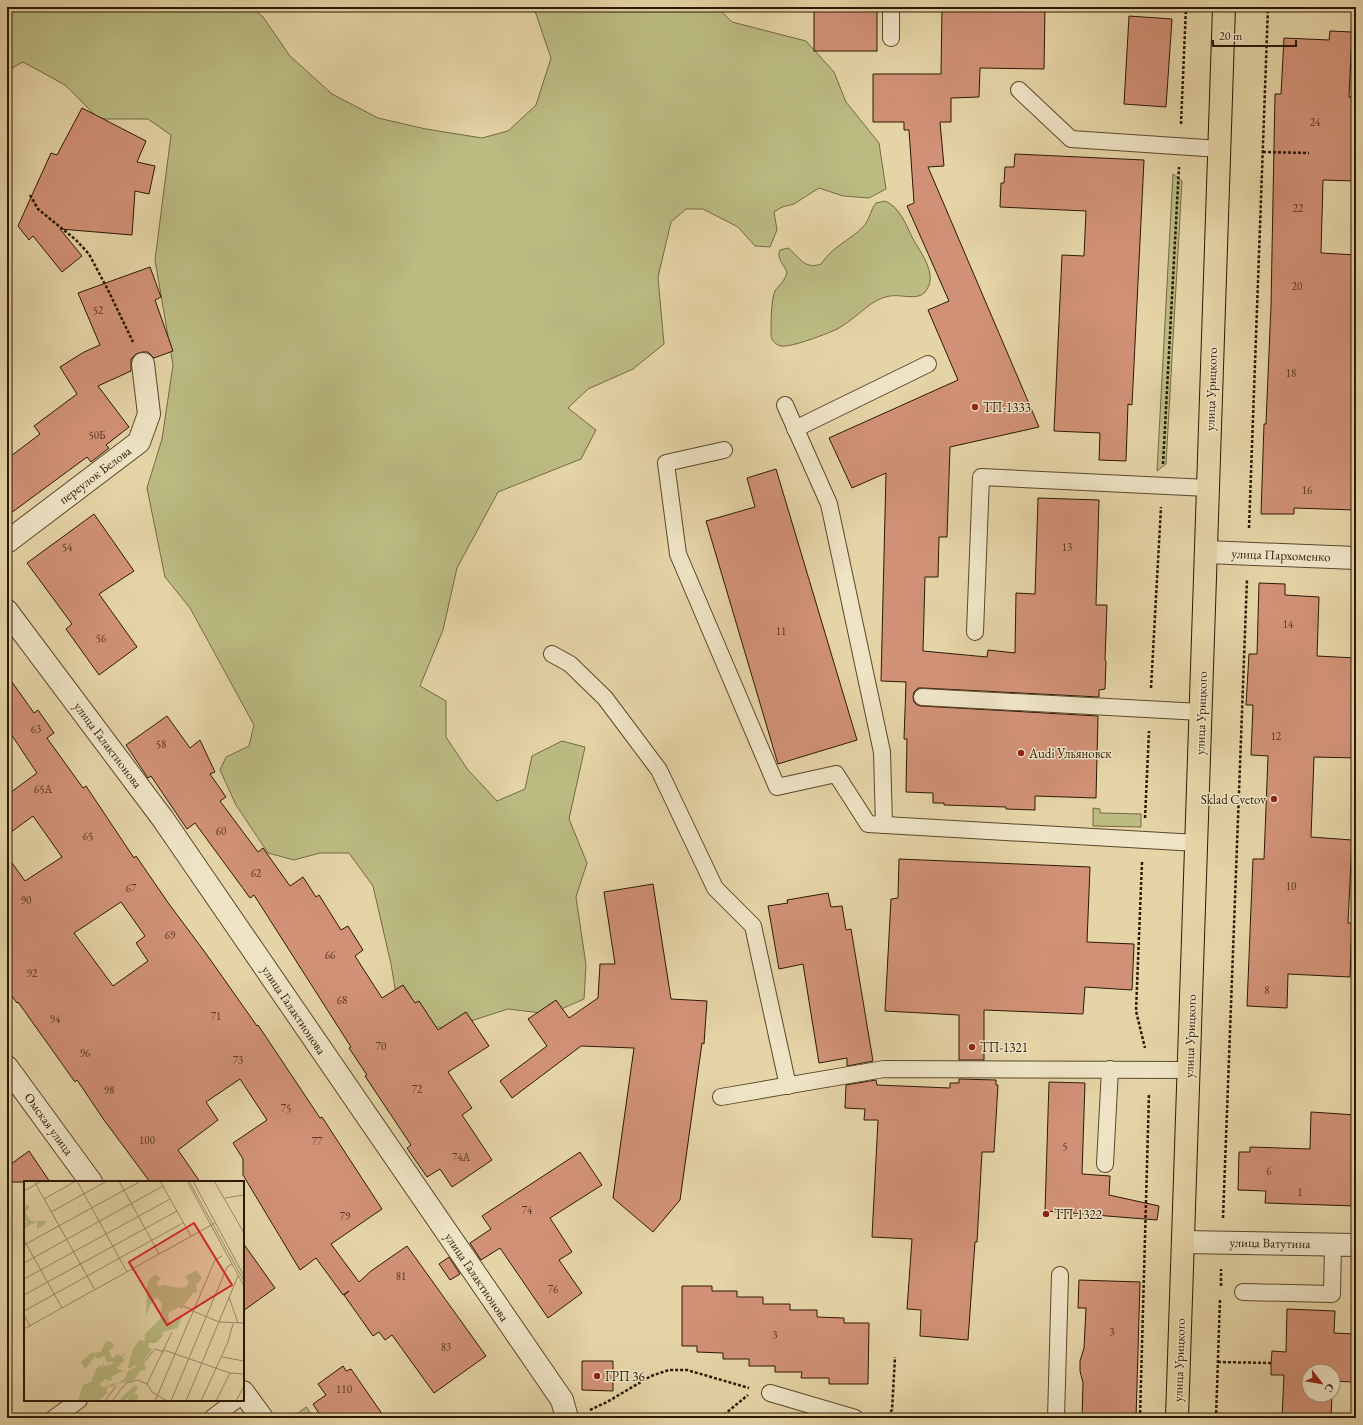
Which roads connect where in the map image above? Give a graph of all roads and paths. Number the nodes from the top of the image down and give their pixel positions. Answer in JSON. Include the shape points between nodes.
{"nodes":[{"id":1,"x":891,"y":7,"type":"edge"},
{"id":2,"x":1186,"y":7,"type":"edge"},
{"id":3,"x":1224,"y":7,"type":"edge"},
{"id":4,"x":1268,"y":7,"type":"edge"},
{"id":5,"x":891,"y":38,"type":"dead end"},
{"id":6,"x":1019,"y":90,"type":"dead end"},
{"id":7,"x":1180,"y":147,"type":"junction"},
{"id":8,"x":1220,"y":149,"type":"junction"},
{"id":9,"x":1263,"y":152,"type":"junction"},
{"id":10,"x":1309,"y":153,"type":"dead end"},
{"id":11,"x":30,"y":195,"type":"dead end"},
{"id":12,"x":143,"y":364,"type":"joint"},
{"id":13,"x":928,"y":364,"type":"dead end"},
{"id":14,"x":785,"y":405,"type":"dead end"},
{"id":15,"x":795,"y":429,"type":"junction"},
{"id":16,"x":724,"y":450,"type":"dead end"},
{"id":17,"x":1162,"y":486,"type":"junction"},
{"id":18,"x":1208,"y":488,"type":"junction"},
{"id":19,"x":7,"y":542,"type":"edge"},
{"id":20,"x":1206,"y":552,"type":"junction"},
{"id":21,"x":1248,"y":554,"type":"junction"},
{"id":22,"x":1356,"y":558,"type":"edge"},
{"id":23,"x":7,"y":611,"type":"edge"},
{"id":24,"x":975,"y":632,"type":"dead end"},
{"id":25,"x":552,"y":654,"type":"dead end"},
{"id":26,"x":922,"y":697,"type":"dead end"},
{"id":27,"x":1150,"y":709,"type":"junction"},
{"id":28,"x":1201,"y":712,"type":"junction"},
{"id":29,"x":884,"y":825,"type":"junction"},
{"id":30,"x":1143,"y":840,"type":"junction"},
{"id":31,"x":1197,"y":843,"type":"junction"},
{"id":32,"x":7,"y":1066,"type":"edge"},
{"id":33,"x":1110,"y":1069,"type":"junction"},
{"id":34,"x":1150,"y":1070,"type":"junction"},
{"id":35,"x":1189,"y":1070,"type":"junction"},
{"id":36,"x":788,"y":1086,"type":"junction"},
{"id":37,"x":721,"y":1097,"type":"dead end"},
{"id":38,"x":1105,"y":1164,"type":"dead end"},
{"id":39,"x":90,"y":1181,"type":"edge"},
{"id":40,"x":1183,"y":1242,"type":"junction"},
{"id":41,"x":1222,"y":1242,"type":"junction"},
{"id":42,"x":1333,"y":1244,"type":"junction"},
{"id":43,"x":1356,"y":1245,"type":"edge"},
{"id":44,"x":1060,"y":1275,"type":"dead end"},
{"id":45,"x":1243,"y":1292,"type":"dead end"},
{"id":46,"x":895,"y":1357,"type":"dead end"},
{"id":47,"x":1218,"y":1362,"type":"junction"},
{"id":48,"x":1271,"y":1363,"type":"dead end"},
{"id":49,"x":762,"y":1391,"type":"junction"},
{"id":50,"x":244,"y":1397,"type":"edge"},
{"id":51,"x":78,"y":1401,"type":"edge"},
{"id":52,"x":234,"y":1401,"type":"edge"},
{"id":53,"x":577,"y":1415,"type":"edge"},
{"id":54,"x":54,"y":1418,"type":"edge"},
{"id":55,"x":212,"y":1418,"type":"edge"},
{"id":56,"x":262,"y":1418,"type":"edge"},
{"id":57,"x":720,"y":1418,"type":"edge"},
{"id":58,"x":855,"y":1418,"type":"edge"},
{"id":59,"x":883,"y":1418,"type":"edge"},
{"id":60,"x":1056,"y":1418,"type":"edge"},
{"id":61,"x":1140,"y":1418,"type":"edge"},
{"id":62,"x":1177,"y":1418,"type":"edge"},
{"id":63,"x":1216,"y":1418,"type":"edge"}],
"edges":[{"from":1,"to":5,"type":"lane"},
{"from":2,"to":7,"type":"path"},
{"from":3,"to":8,"type":"main road","name":"улица Урицкого"},
{"from":4,"to":9,"type":"path"},
{"from":6,"to":7,"type":"lane","via":[[1071,139]]},
{"from":7,"to":8,"type":"lane"},
{"from":7,"to":17,"type":"path"},
{"from":8,"to":18,"type":"main road","name":"улица Урицкого"},
{"from":9,"to":10,"type":"path"},
{"from":9,"to":21,"type":"path"},
{"from":11,"to":12,"type":"path","via":[[38,209],[76,240],[88,254]]},
{"from":12,"to":19,"type":"street","name":"переулок Белова","via":[[149,414],[139,442]]},
{"from":13,"to":15,"type":"lane"},
{"from":14,"to":15,"type":"lane"},
{"from":15,"to":29,"type":"lane","via":[[829,504],[882,752]]},
{"from":16,"to":29,"type":"lane","via":[[666,463],[678,554],[777,787],[836,774],[868,824]]},
{"from":17,"to":18,"type":"lane"},
{"from":17,"to":24,"type":"lane","via":[[981,478]]},
{"from":17,"to":27,"type":"path"},
{"from":18,"to":20,"type":"main road","name":"улица Урицкого"},
{"from":20,"to":21,"type":"street","name":"улица Пархоменко"},
{"from":20,"to":28,"type":"main road","name":"улица Урицкого"},
{"from":21,"to":22,"type":"street","name":"улица Пархоменко"},
{"from":21,"to":41,"type":"path"},
{"from":23,"to":53,"type":"street","name":"улица Галактионова","via":[[163,819],[562,1400]]},
{"from":25,"to":36,"type":"lane","via":[[570,664],[605,698],[655,764],[715,888],[753,926]]},
{"from":26,"to":27,"type":"lane"},
{"from":27,"to":28,"type":"lane"},
{"from":27,"to":30,"type":"path"},
{"from":28,"to":31,"type":"main road","name":"улица Урицкого"},
{"from":29,"to":30,"type":"lane"},
{"from":30,"to":31,"type":"lane"},
{"from":30,"to":34,"type":"path","via":[[1136,1011]]},
{"from":31,"to":35,"type":"main road","name":"улица Урицкого"},
{"from":32,"to":39,"type":"street","name":"Омская улица"},
{"from":33,"to":34,"type":"lane"},
{"from":33,"to":36,"type":"lane","via":[[884,1069]]},
{"from":33,"to":38,"type":"lane"},
{"from":34,"to":35,"type":"lane"},
{"from":34,"to":61,"type":"path"},
{"from":35,"to":40,"type":"main road","name":"улица Урицкого"},
{"from":36,"to":37,"type":"lane"},
{"from":40,"to":41,"type":"street","name":"улица Ватутина"},
{"from":40,"to":62,"type":"main road","name":"улица Урицкого"},
{"from":41,"to":42,"type":"street","name":"улица Ватутина"},
{"from":41,"to":47,"type":"path"},
{"from":42,"to":43,"type":"street","name":"улица Ватутина"},
{"from":42,"to":45,"type":"lane","via":[[1332,1294]]},
{"from":44,"to":60,"type":"lane"},
{"from":46,"to":59,"type":"path","via":[[892,1410]]},
{"from":47,"to":48,"type":"path"},
{"from":47,"to":63,"type":"path"},
{"from":49,"to":53,"type":"path","via":[[687,1370],[669,1370],[651,1376],[607,1402]]},
{"from":49,"to":57,"type":"path"},
{"from":49,"to":58,"type":"lane"},
{"from":50,"to":56,"type":"street"},
{"from":51,"to":54,"type":"lane"},
{"from":52,"to":55,"type":"lane"}]}
